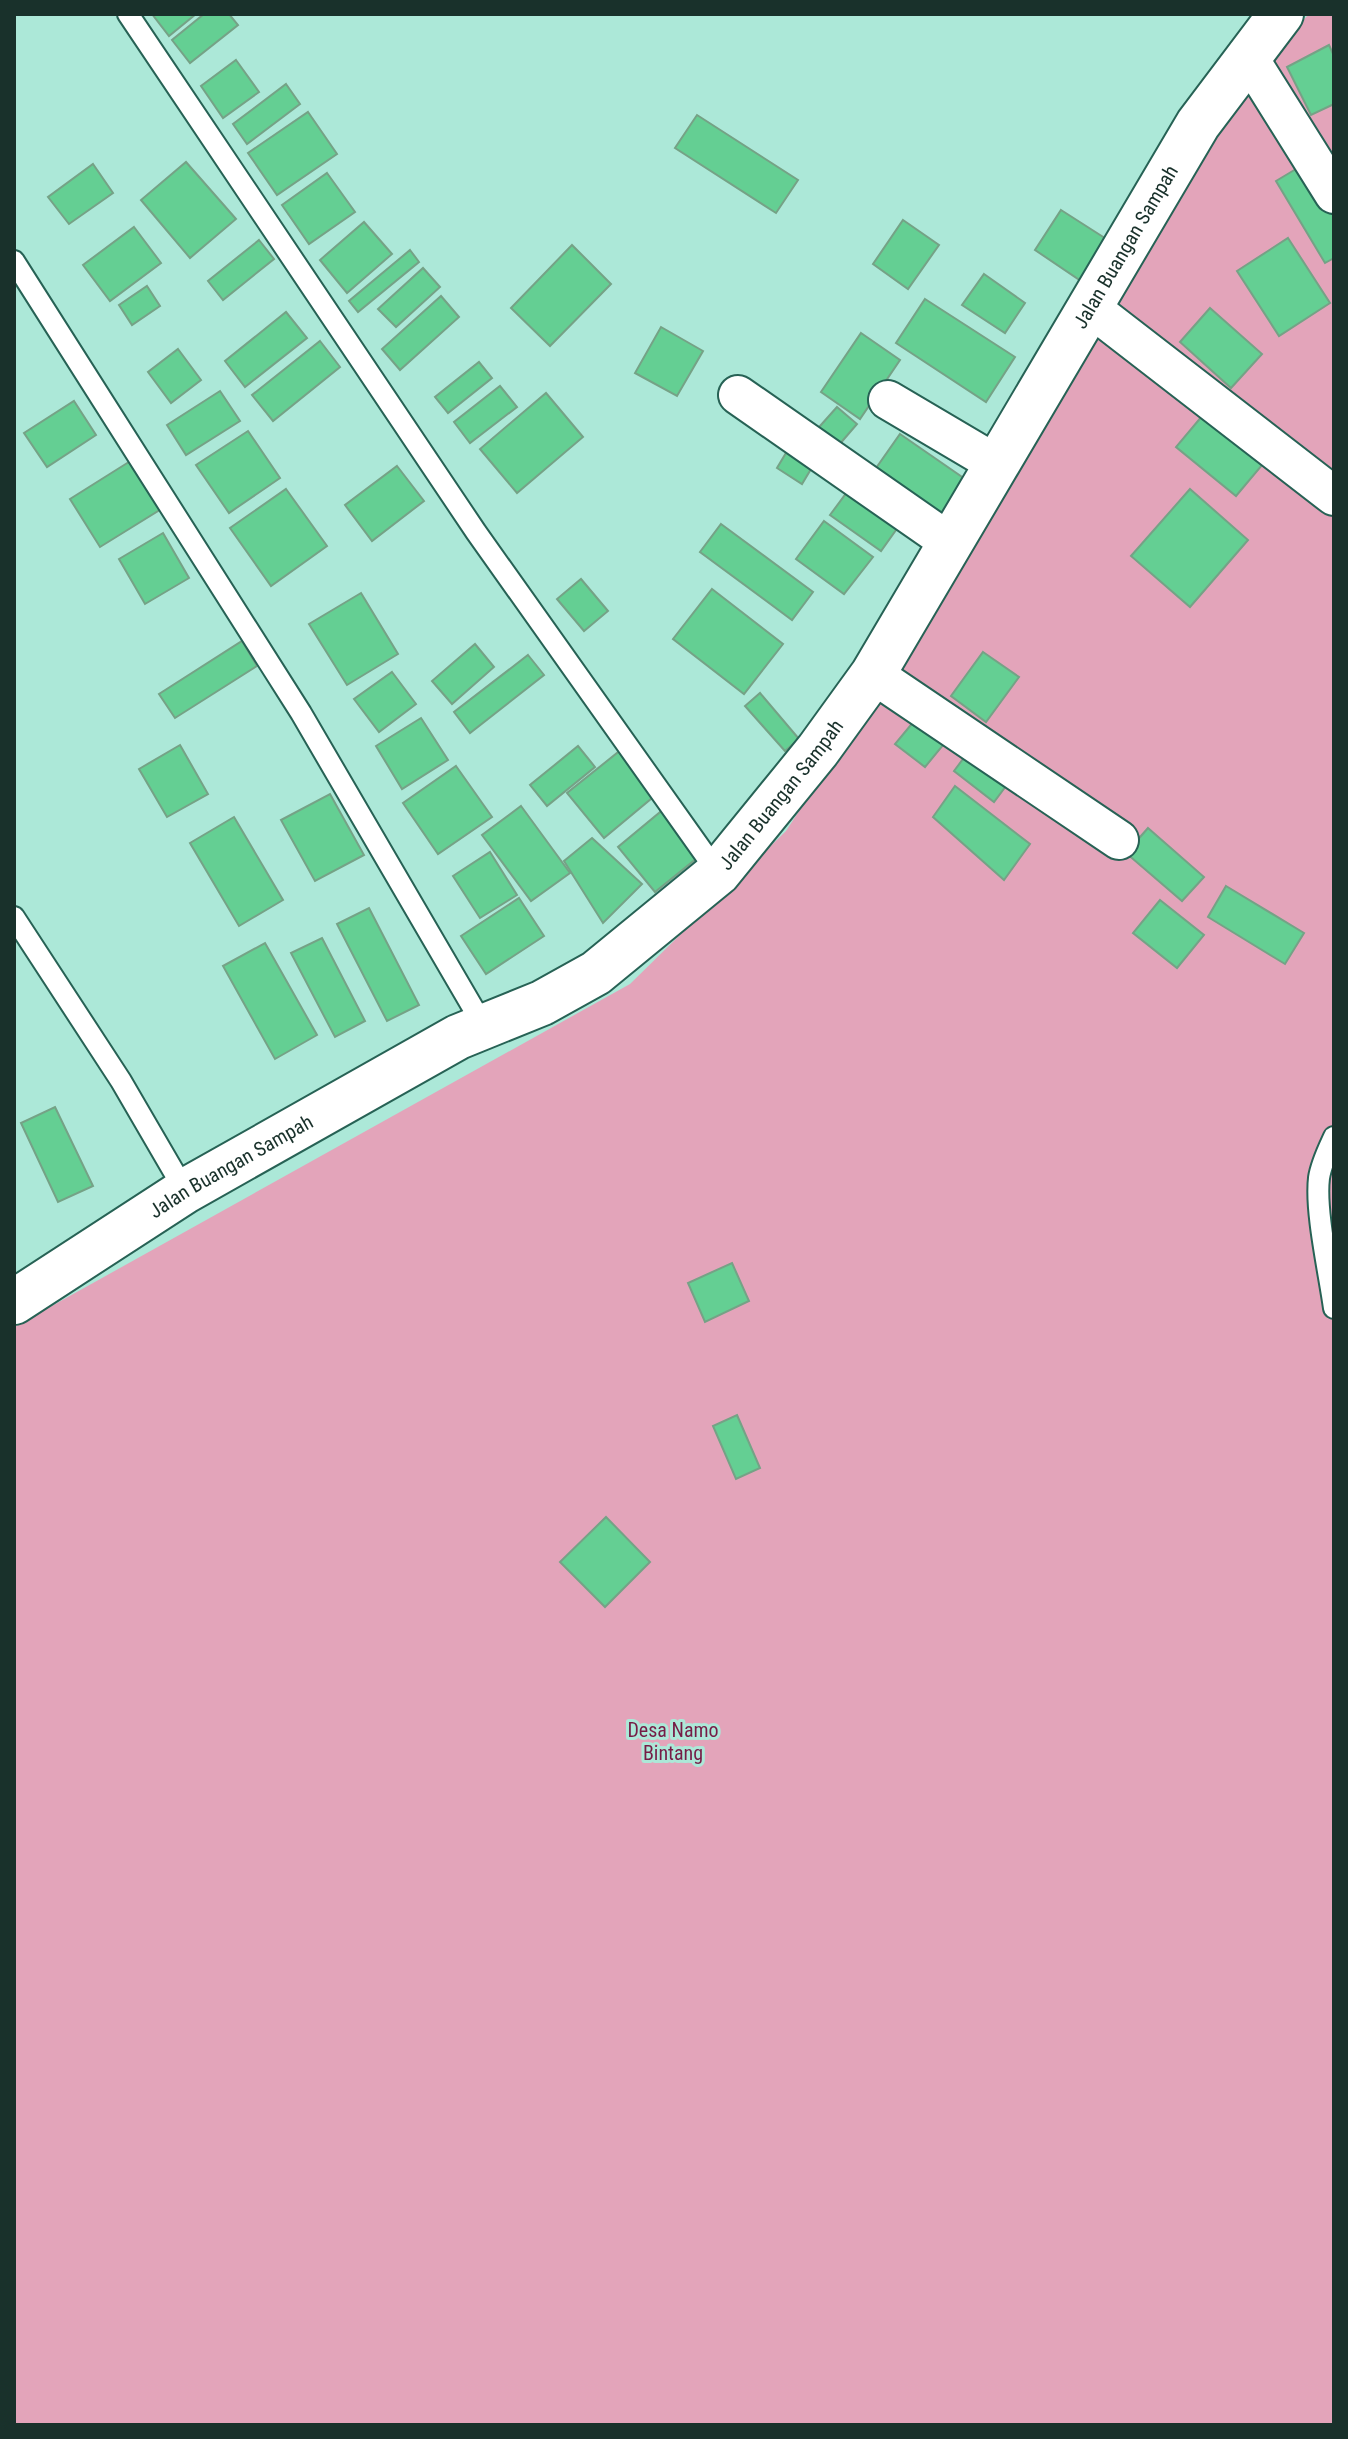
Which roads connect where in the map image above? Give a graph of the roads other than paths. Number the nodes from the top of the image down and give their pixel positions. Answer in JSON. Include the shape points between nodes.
{"nodes":[{"id":1,"x":128,"y":14,"type":"edge"},
{"id":2,"x":1281,"y":14,"type":"edge"},
{"id":3,"x":1247,"y":55,"type":"junction"},
{"id":4,"x":1334,"y":194,"type":"edge"},
{"id":5,"x":14,"y":261,"type":"edge"},
{"id":6,"x":1091,"y":308,"type":"junction"},
{"id":7,"x":738,"y":395,"type":"dead end"},
{"id":8,"x":888,"y":400,"type":"dead end"},
{"id":9,"x":998,"y":465,"type":"junction"},
{"id":10,"x":1334,"y":496,"type":"edge"},
{"id":11,"x":952,"y":544,"type":"junction"},
{"id":12,"x":873,"y":674,"type":"junction"},
{"id":13,"x":1119,"y":840,"type":"dead end"},
{"id":14,"x":718,"y":873,"type":"junction"},
{"id":15,"x":14,"y":917,"type":"edge"},
{"id":16,"x":483,"y":1025,"type":"junction"},
{"id":17,"x":1334,"y":1137,"type":"edge"},
{"id":18,"x":185,"y":1191,"type":"junction"},
{"id":19,"x":14,"y":1302,"type":"edge"},
{"id":20,"x":1334,"y":1308,"type":"edge"}],
"edges":[{"from":1,"to":14,"type":"lane","via":[[476,532]]},
{"from":2,"to":3,"type":"street","name":"Jalan Buangan Sampah"},
{"from":3,"to":4,"type":"street"},
{"from":3,"to":6,"type":"street","name":"Jalan Buangan Sampah","via":[[1198,124]]},
{"from":5,"to":16,"type":"lane","via":[[301,713]]},
{"from":6,"to":9,"type":"street","name":"Jalan Buangan Sampah"},
{"from":6,"to":10,"type":"street"},
{"from":7,"to":11,"type":"street"},
{"from":8,"to":9,"type":"street"},
{"from":9,"to":11,"type":"street","name":"Jalan Buangan Sampah"},
{"from":11,"to":12,"type":"street","name":"Jalan Buangan Sampah"},
{"from":12,"to":13,"type":"street"},
{"from":12,"to":14,"type":"street","name":"Jalan Buangan Sampah"},
{"from":14,"to":16,"type":"street","name":"Jalan Buangan Sampah","via":[[596,973],[542,1003]]},
{"from":15,"to":18,"type":"lane"},
{"from":16,"to":18,"type":"street","name":"Jalan Buangan Sampah"},
{"from":17,"to":20,"type":"lane","via":[[1319,1178],[1319,1200]]},
{"from":18,"to":19,"type":"street","name":"Jalan Buangan Sampah"}]}
